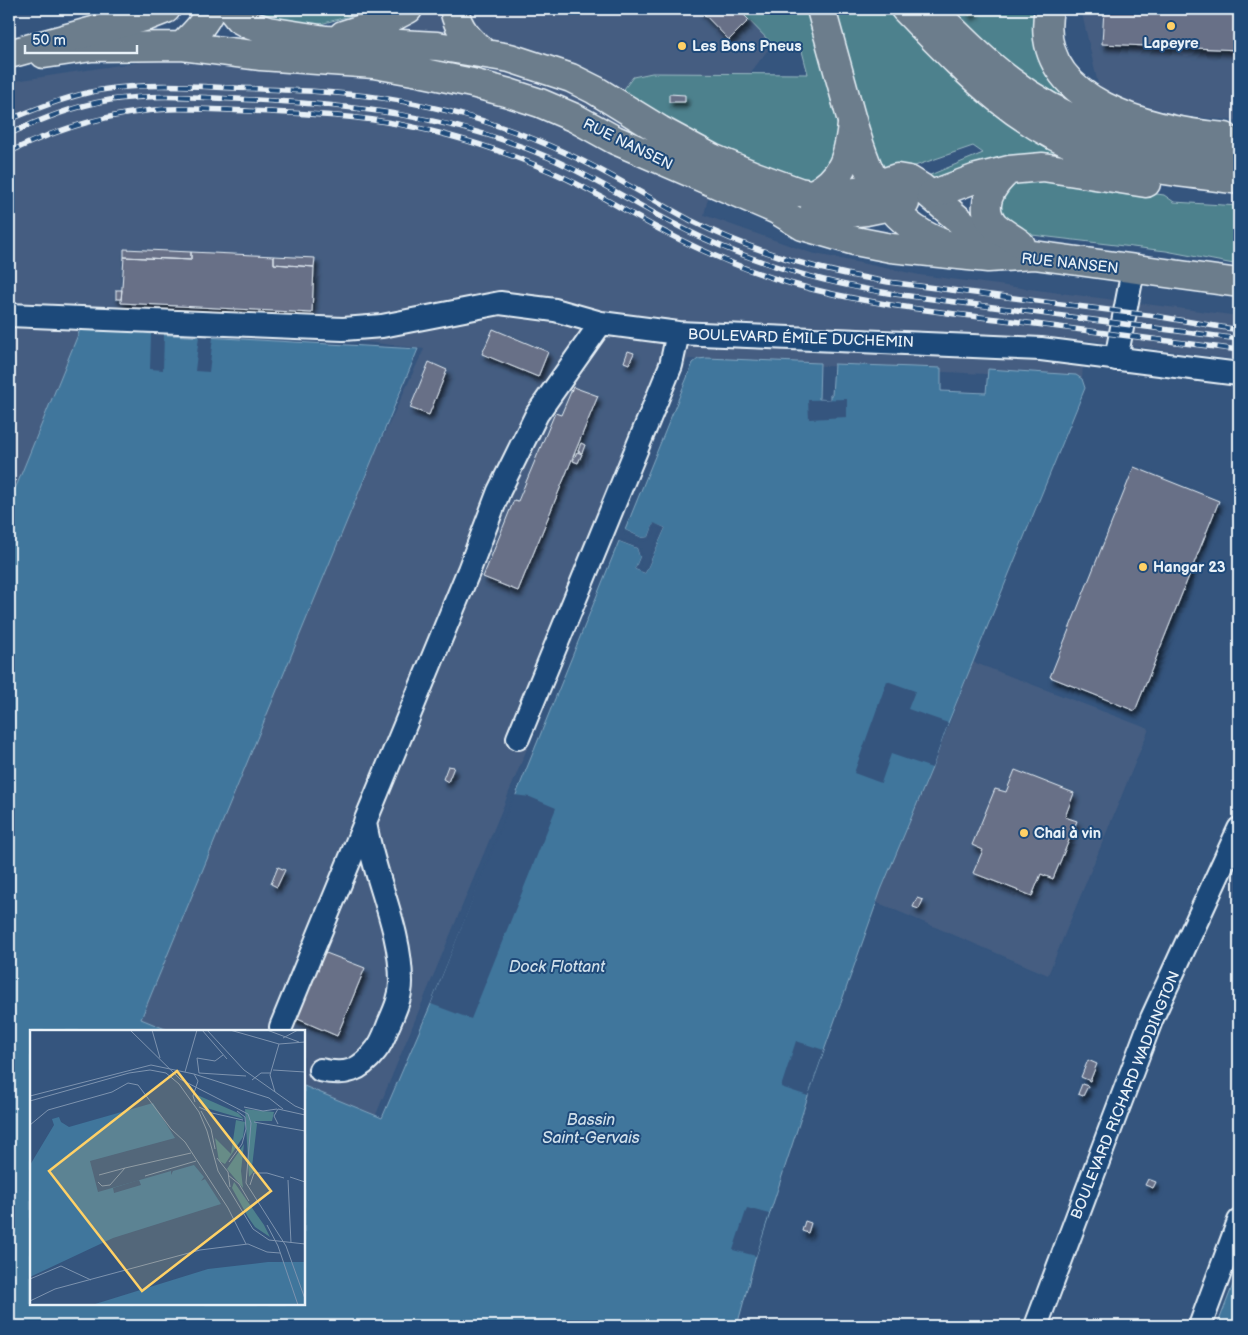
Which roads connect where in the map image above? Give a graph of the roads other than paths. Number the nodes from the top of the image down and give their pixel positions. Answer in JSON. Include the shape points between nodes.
{"nodes":[{"id":1,"x":101,"y":9,"type":"edge"},
{"id":2,"x":166,"y":9,"type":"edge"},
{"id":3,"x":211,"y":9,"type":"edge"},
{"id":4,"x":231,"y":9,"type":"edge"},
{"id":5,"x":408,"y":9,"type":"edge"},
{"id":6,"x":454,"y":9,"type":"edge"},
{"id":7,"x":821,"y":9,"type":"edge"},
{"id":8,"x":905,"y":9,"type":"edge"},
{"id":9,"x":932,"y":9,"type":"edge"},
{"id":10,"x":1049,"y":9,"type":"edge"},
{"id":11,"x":9,"y":35,"type":"edge"},
{"id":12,"x":326,"y":40,"type":"junction"},
{"id":13,"x":182,"y":46,"type":"junction"},
{"id":14,"x":484,"y":53,"type":"junction"},
{"id":15,"x":9,"y":54,"type":"edge"},
{"id":16,"x":261,"y":56,"type":"junction"},
{"id":17,"x":9,"y":64,"type":"edge"},
{"id":18,"x":852,"y":121,"type":"junction"},
{"id":19,"x":1239,"y":138,"type":"edge"},
{"id":20,"x":1239,"y":154,"type":"edge"},
{"id":21,"x":1009,"y":170,"type":"junction"},
{"id":22,"x":1239,"y":181,"type":"edge"},
{"id":23,"x":813,"y":194,"type":"junction"},
{"id":24,"x":931,"y":195,"type":"junction"},
{"id":25,"x":883,"y":196,"type":"junction"},
{"id":26,"x":777,"y":210,"type":"junction"},
{"id":27,"x":1027,"y":249,"type":"junction"},
{"id":28,"x":988,"y":258,"type":"junction"},
{"id":29,"x":1133,"y":270,"type":"junction"},
{"id":30,"x":1239,"y":284,"type":"edge"},
{"id":31,"x":9,"y":315,"type":"edge"},
{"id":32,"x":601,"y":323,"type":"junction"},
{"id":33,"x":678,"y":333,"type":"junction"},
{"id":34,"x":1116,"y":358,"type":"junction"},
{"id":35,"x":1239,"y":374,"type":"edge"},
{"id":36,"x":518,"y":738,"type":"dead end"},
{"id":37,"x":365,"y":822,"type":"junction"},
{"id":38,"x":1237,"y":834,"type":"edge"},
{"id":39,"x":281,"y":1027,"type":"dead end"},
{"id":40,"x":320,"y":1070,"type":"dead end"},
{"id":41,"x":1239,"y":1221,"type":"edge"},
{"id":42,"x":1036,"y":1326,"type":"edge"},
{"id":43,"x":1200,"y":1326,"type":"edge"}],
"edges":[{"from":1,"to":11,"type":"main road"},
{"from":2,"to":15,"type":"main road"},
{"from":3,"to":13,"type":"main road","via":[[200,29]]},
{"from":4,"to":12,"type":"main road","name":"RUE NANSEN","via":[[239,19],[268,31]]},
{"from":5,"to":12,"type":"main road","via":[[383,22]]},
{"from":6,"to":14,"type":"main road","via":[[466,38]]},
{"from":7,"to":18,"type":"main road"},
{"from":8,"to":22,"type":"main road","via":[[975,81],[1051,135],[1130,164]]},
{"from":9,"to":20,"type":"main road","via":[[968,46],[1012,82],[1075,120],[1149,145]]},
{"from":10,"to":19,"type":"main road","via":[[1047,34],[1054,61],[1070,84],[1084,94],[1112,110],[1163,127]]},
{"from":12,"to":14,"type":"main road","name":"RUE NANSEN","via":[[437,46]]},
{"from":12,"to":16,"type":"main road"},
{"from":13,"to":16,"type":"main road","name":"RUE NANSEN"},
{"from":13,"to":17,"type":"main road","name":"RUE NANSEN","via":[[92,47],[43,54]]},
{"from":14,"to":23,"type":"main road","name":"RUE NANSEN","via":[[572,78],[712,158],[799,192]]},
{"from":16,"to":26,"type":"main road","name":"RUE NANSEN","via":[[374,64],[509,93],[575,118],[615,140]]},
{"from":18,"to":23,"type":"main road","via":[[842,168],[825,188]]},
{"from":18,"to":25,"type":"main road","via":[[867,169]]},
{"from":21,"to":22,"type":"main road","via":[[1043,167],[1153,184],[1224,186]]},
{"from":21,"to":24,"type":"main road"},
{"from":21,"to":27,"type":"main road","via":[[993,187],[987,211],[996,227]]},
{"from":23,"to":25,"type":"main road","name":"RUE NANSEN"},
{"from":24,"to":25,"type":"main road","via":[[908,202]]},
{"from":24,"to":27,"type":"main road","name":"RUE NANSEN","via":[[976,232]]},
{"from":25,"to":26,"type":"main road","via":[[866,211],[836,214]]},
{"from":25,"to":28,"type":"main road","via":[[900,217],[935,241]]},
{"from":26,"to":28,"type":"main road","name":"RUE NANSEN","via":[[803,226],[855,241]]},
{"from":27,"to":28,"type":"main road","name":"RUE NANSEN"},
{"from":27,"to":29,"type":"main road","name":"RUE NANSEN"},
{"from":29,"to":30,"type":"main road","name":"RUE NANSEN"},
{"from":29,"to":34,"type":"street"},
{"from":31,"to":32,"type":"street","via":[[343,330],[382,326],[500,303],[555,310]]},
{"from":32,"to":33,"type":"street"},
{"from":32,"to":37,"type":"street","via":[[537,414],[499,491]]},
{"from":33,"to":34,"type":"street","name":"BOULEVARD ÉMILE DUCHEMIN","via":[[1042,349]]},
{"from":33,"to":36,"type":"street","name":"BOULEVARD ÉMILE DUCHEMIN","via":[[671,365]]},
{"from":34,"to":35,"type":"street","name":"BOULEVARD ÉMILE DUCHEMIN"},
{"from":37,"to":39,"type":"street"},
{"from":37,"to":40,"type":"street","via":[[398,953],[401,983],[398,1003],[380,1045],[364,1064],[346,1073]]},
{"from":38,"to":42,"type":"street","name":"BOULEVARD RICHARD WADDINGTON","via":[[1152,1018]]},
{"from":41,"to":43,"type":"street"}]}
